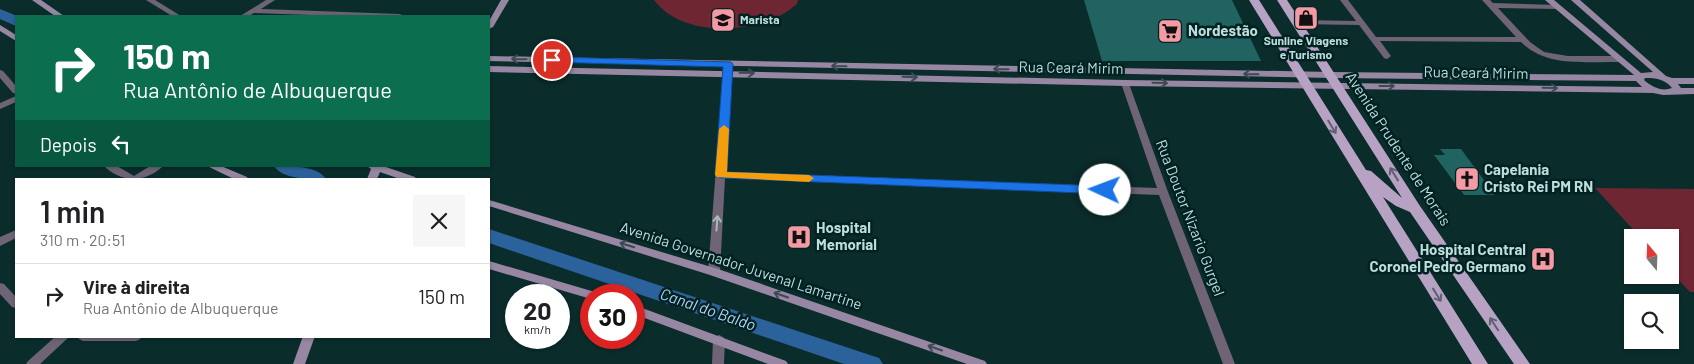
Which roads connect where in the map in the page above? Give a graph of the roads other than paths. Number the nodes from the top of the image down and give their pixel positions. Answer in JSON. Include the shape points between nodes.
{"nodes":[{"id":1,"x":36,"y":0,"type":"edge"},
{"id":2,"x":150,"y":0,"type":"edge"},
{"id":3,"x":271,"y":0,"type":"edge"},
{"id":4,"x":505,"y":0,"type":"edge"},
{"id":5,"x":1254,"y":0,"type":"edge"},
{"id":6,"x":1282,"y":0,"type":"edge"},
{"id":7,"x":1344,"y":0,"type":"edge"},
{"id":8,"x":1549,"y":0,"type":"edge"},
{"id":9,"x":1575,"y":0,"type":"edge"},
{"id":10,"x":1489,"y":2,"type":"edge"},
{"id":11,"x":1557,"y":7,"type":"junction"},
{"id":12,"x":253,"y":11,"type":"junction"},
{"id":13,"x":58,"y":15,"type":"edge"},
{"id":14,"x":175,"y":15,"type":"edge"},
{"id":15,"x":246,"y":15,"type":"edge"},
{"id":16,"x":371,"y":15,"type":"edge"},
{"id":17,"x":490,"y":22,"type":"edge"},
{"id":18,"x":1297,"y":22,"type":"junction"},
{"id":19,"x":1361,"y":23,"type":"junction"},
{"id":20,"x":0,"y":26,"type":"edge"},
{"id":21,"x":15,"y":38,"type":"edge"},
{"id":22,"x":1374,"y":39,"type":"junction"},
{"id":23,"x":1525,"y":40,"type":"junction"},
{"id":24,"x":1387,"y":56,"type":"dead end"},
{"id":25,"x":490,"y":59,"type":"edge"},
{"id":26,"x":1619,"y":59,"type":"junction"},
{"id":27,"x":728,"y":68,"type":"junction"},
{"id":28,"x":490,"y":69,"type":"edge"},
{"id":29,"x":0,"y":73,"type":"edge"},
{"id":30,"x":1640,"y":78,"type":"junction"},
{"id":31,"x":1667,"y":79,"type":"junction"},
{"id":32,"x":1304,"y":80,"type":"junction"},
{"id":33,"x":1335,"y":81,"type":"junction"},
{"id":34,"x":1694,"y":81,"type":"edge"},
{"id":35,"x":1125,"y":83,"type":"junction"},
{"id":36,"x":15,"y":90,"type":"edge"},
{"id":37,"x":1653,"y":90,"type":"junction"},
{"id":38,"x":1676,"y":91,"type":"junction"},
{"id":39,"x":1694,"y":91,"type":"edge"},
{"id":40,"x":15,"y":98,"type":"edge"},
{"id":41,"x":0,"y":106,"type":"edge"},
{"id":42,"x":1347,"y":152,"type":"junction"},
{"id":43,"x":111,"y":167,"type":"edge"},
{"id":44,"x":156,"y":167,"type":"edge"},
{"id":45,"x":214,"y":167,"type":"edge"},
{"id":46,"x":375,"y":167,"type":"edge"},
{"id":47,"x":721,"y":175,"type":"junction"},
{"id":48,"x":132,"y":178,"type":"edge"},
{"id":49,"x":136,"y":178,"type":"edge"},
{"id":50,"x":241,"y":178,"type":"edge"},
{"id":51,"x":408,"y":178,"type":"edge"},
{"id":52,"x":1163,"y":192,"type":"junction"},
{"id":53,"x":490,"y":203,"type":"edge"},
{"id":54,"x":1415,"y":209,"type":"junction"},
{"id":55,"x":15,"y":234,"type":"edge"},
{"id":56,"x":0,"y":242,"type":"edge"},
{"id":57,"x":490,"y":265,"type":"edge"},
{"id":58,"x":714,"y":272,"type":"junction"},
{"id":59,"x":0,"y":287,"type":"edge"},
{"id":60,"x":580,"y":292,"type":"edge"},
{"id":61,"x":15,"y":303,"type":"edge"},
{"id":62,"x":645,"y":313,"type":"edge"},
{"id":63,"x":62,"y":338,"type":"edge"},
{"id":64,"x":308,"y":338,"type":"edge"},
{"id":65,"x":719,"y":340,"type":"junction"},
{"id":66,"x":777,"y":363,"type":"edge"},
{"id":67,"x":32,"y":364,"type":"edge"},
{"id":68,"x":299,"y":364,"type":"edge"},
{"id":69,"x":718,"y":364,"type":"edge"},
{"id":70,"x":981,"y":364,"type":"edge"},
{"id":71,"x":1229,"y":364,"type":"edge"},
{"id":72,"x":1480,"y":364,"type":"edge"},
{"id":73,"x":1522,"y":364,"type":"edge"}],
"edges":[{"from":1,"to":13,"type":"street"},
{"from":2,"to":14,"type":"street"},
{"from":3,"to":12,"type":"street"},
{"from":4,"to":17,"type":"street"},
{"from":5,"to":32,"type":"main road"},
{"from":6,"to":18,"type":"main road","name":"Avenida Prudente de Morais"},
{"from":7,"to":19,"type":"street"},
{"from":8,"to":11,"type":"street"},
{"from":9,"to":31,"type":"street"},
{"from":10,"to":11,"type":"street"},
{"from":10,"to":23,"type":"street"},
{"from":11,"to":26,"type":"street"},
{"from":12,"to":15,"type":"street"},
{"from":12,"to":16,"type":"street"},
{"from":18,"to":19,"type":"street"},
{"from":18,"to":33,"type":"main road","name":"Avenida Prudente de Morais"},
{"from":19,"to":22,"type":"street"},
{"from":20,"to":21,"type":"street"},
{"from":22,"to":23,"type":"street"},
{"from":22,"to":24,"type":"street"},
{"from":23,"to":26,"type":"street","via":[[1547,56]]},
{"from":27,"to":25,"type":"street","name":"Rua Ceará Mirim","one_way":true},
{"from":26,"to":30,"type":"street"},
{"from":27,"to":28,"type":"street","name":"Rua Ceará Mirim"},
{"from":32,"to":27,"type":"street","name":"Rua Ceará Mirim","one_way":true},
{"from":27,"to":35,"type":"street","name":"Rua Ceará Mirim","one_way":true},
{"from":27,"to":47,"type":"street"},
{"from":29,"to":36,"type":"street"},
{"from":30,"to":31,"type":"street","name":"Rua Ceará Mirim","via":[[1647,74]]},
{"from":30,"to":33,"type":"street","name":"Rua Ceará Mirim"},
{"from":30,"to":37,"type":"street","via":[[1642,84]]},
{"from":31,"to":34,"type":"street"},
{"from":31,"to":38,"type":"street","via":[[1676,86]]},
{"from":32,"to":33,"type":"street","name":"Rua Ceará Mirim"},
{"from":35,"to":32,"type":"street","name":"Rua Ceará Mirim","one_way":true},
{"from":32,"to":42,"type":"main road","one_way":true},
{"from":33,"to":37,"type":"street","name":"Rua Ceará Mirim","one_way":true},
{"from":54,"to":33,"type":"main road","name":"Avenida Prudente de Morais","one_way":true},
{"from":35,"to":52,"type":"street","name":"Rua Doutor Nizario Gurgel"},
{"from":37,"to":38,"type":"street","name":"Rua Ceará Mirim"},
{"from":38,"to":39,"type":"street"},
{"from":40,"to":41,"type":"street"},
{"from":42,"to":54,"type":"main road","via":[[1390,198]]},
{"from":42,"to":72,"type":"main road","one_way":true},
{"from":43,"to":48,"type":"street"},
{"from":44,"to":49,"type":"street"},
{"from":45,"to":50,"type":"street"},
{"from":46,"to":51,"type":"street"},
{"from":47,"to":52,"type":"street"},
{"from":58,"to":47,"type":"street","one_way":true},
{"from":52,"to":71,"type":"street","name":"Rua Doutor Nizario Gurgel"},
{"from":58,"to":53,"type":"street","name":"Avenida Governador Juvenal Lamartine","one_way":true},
{"from":73,"to":54,"type":"main road","name":"Avenida Prudente de Morais","one_way":true},
{"from":55,"to":56,"type":"street"},
{"from":57,"to":60,"type":"street"},
{"from":70,"to":58,"type":"street","name":"Avenida Governador Juvenal Lamartine","one_way":true},
{"from":59,"to":61,"type":"street"},
{"from":62,"to":65,"type":"street"},
{"from":63,"to":67,"type":"street"},
{"from":64,"to":68,"type":"street"},
{"from":65,"to":66,"type":"street"},
{"from":65,"to":69,"type":"street"}]}
